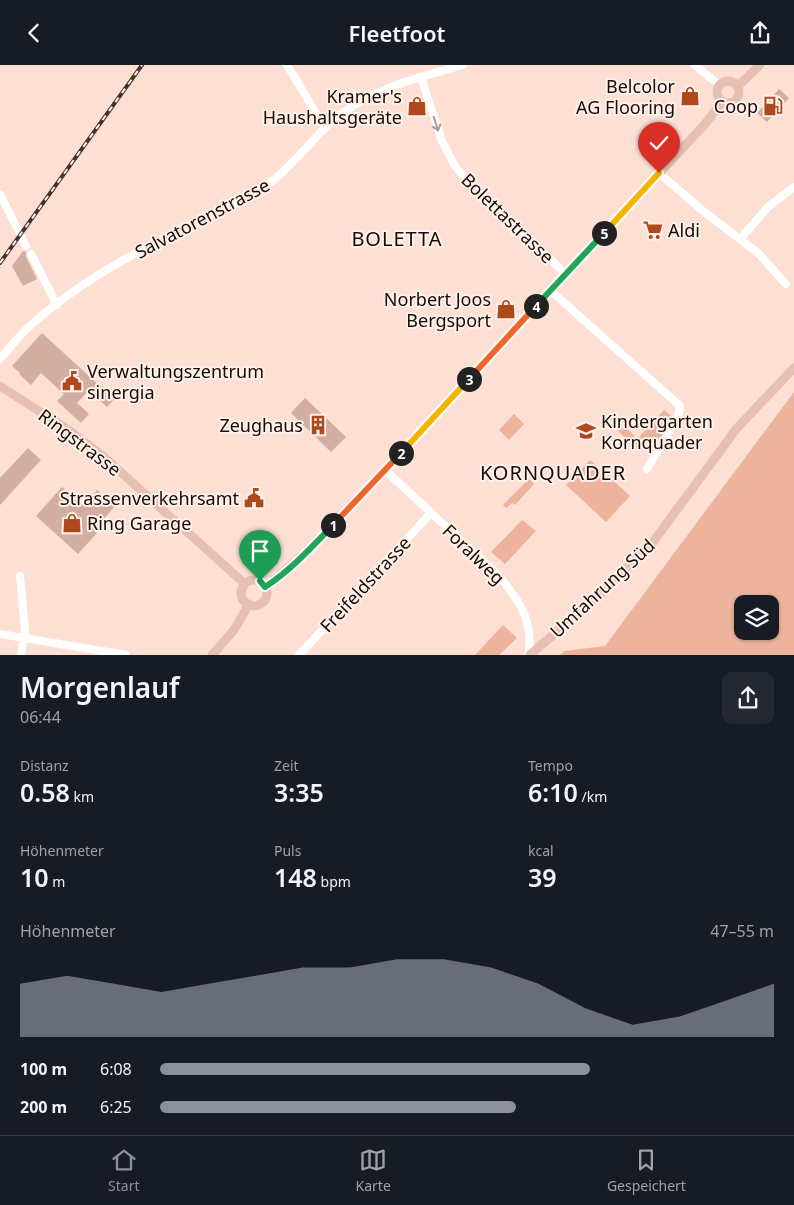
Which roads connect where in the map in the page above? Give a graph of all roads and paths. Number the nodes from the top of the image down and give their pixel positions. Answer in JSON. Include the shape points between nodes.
{"nodes":[{"id":1,"x":287,"y":65,"type":"edge"},
{"id":2,"x":463,"y":65,"type":"edge"},
{"id":3,"x":695,"y":65,"type":"edge"},
{"id":4,"x":760,"y":65,"type":"edge"},
{"id":5,"x":421,"y":77,"type":"junction"},
{"id":6,"x":719,"y":85,"type":"junction"},
{"id":7,"x":738,"y":86,"type":"junction"},
{"id":8,"x":722,"y":102,"type":"junction"},
{"id":9,"x":325,"y":128,"type":"junction"},
{"id":10,"x":659,"y":173,"type":"junction"},
{"id":11,"x":794,"y":187,"type":"edge"},
{"id":12,"x":0,"y":194,"type":"edge"},
{"id":13,"x":740,"y":239,"type":"junction"},
{"id":14,"x":26,"y":245,"type":"dead end"},
{"id":15,"x":31,"y":254,"type":"dead end"},
{"id":16,"x":566,"y":274,"type":"junction"},
{"id":17,"x":786,"y":284,"type":"dead end"},
{"id":18,"x":550,"y":290,"type":"junction"},
{"id":19,"x":57,"y":305,"type":"junction"},
{"id":20,"x":0,"y":359,"type":"edge"},
{"id":21,"x":794,"y":369,"type":"edge"},
{"id":22,"x":0,"y":386,"type":"edge"},
{"id":23,"x":647,"y":469,"type":"dead end"},
{"id":24,"x":385,"y":470,"type":"junction"},
{"id":25,"x":431,"y":513,"type":"junction"},
{"id":26,"x":20,"y":576,"type":"dead end"},
{"id":27,"x":245,"y":584,"type":"junction"},
{"id":28,"x":265,"y":587,"type":"junction"},
{"id":29,"x":249,"y":604,"type":"junction"},
{"id":30,"x":0,"y":634,"type":"edge"},
{"id":31,"x":24,"y":638,"type":"junction"},
{"id":32,"x":21,"y":655,"type":"edge"},
{"id":33,"x":126,"y":655,"type":"edge"},
{"id":34,"x":212,"y":655,"type":"edge"},
{"id":35,"x":298,"y":655,"type":"edge"},
{"id":36,"x":529,"y":655,"type":"edge"}],
"edges":[{"from":1,"to":9,"type":"street"},
{"from":2,"to":5,"type":"street","name":"Salvatorenstrasse"},
{"from":3,"to":6,"type":"street"},
{"from":4,"to":7,"type":"main road"},
{"from":5,"to":9,"type":"street","name":"Salvatorenstrasse","via":[[382,90]]},
{"from":5,"to":16,"type":"street","name":"Bolettastrasse","one_way":true,"via":[[442,141],[455,166]]},
{"from":6,"to":7,"type":"main road","via":[[729,81]]},
{"from":6,"to":8,"type":"main road","via":[[717,94]]},
{"from":7,"to":8,"type":"main road","via":[[740,93],[736,101]]},
{"from":8,"to":10,"type":"main road"},
{"from":9,"to":19,"type":"street","name":"Salvatorenstrasse","via":[[295,162],[258,191],[137,253]]},
{"from":10,"to":13,"type":"street"},
{"from":10,"to":16,"type":"main road"},
{"from":11,"to":13,"type":"street","via":[[765,211]]},
{"from":12,"to":14,"type":"street"},
{"from":13,"to":17,"type":"street","via":[[761,255]]},
{"from":15,"to":19,"type":"street"},
{"from":16,"to":18,"type":"main road"},
{"from":18,"to":23,"type":"street","via":[[680,407],[678,417]]},
{"from":18,"to":24,"type":"main road"},
{"from":19,"to":20,"type":"street","name":"Salvatorenstrasse","via":[[26,330]]},
{"from":21,"to":36,"type":"main road","name":"Umfahrung Süd","via":[[737,428],[653,542],[598,596]]},
{"from":22,"to":27,"type":"main road","name":"Ringstrasse","via":[[104,457]]},
{"from":24,"to":25,"type":"street","name":"Foralweg"},
{"from":24,"to":28,"type":"main road","via":[[308,551]]},
{"from":25,"to":35,"type":"street","name":"Freifeldstrasse"},
{"from":25,"to":36,"type":"street","name":"Foralweg","via":[[510,589],[528,621]]},
{"from":26,"to":31,"type":"street"},
{"from":27,"to":28,"type":"main road","via":[[256,580]]},
{"from":27,"to":29,"type":"main road","via":[[242,597]]},
{"from":28,"to":29,"type":"main road","via":[[262,603]]},
{"from":29,"to":34,"type":"main road","via":[[234,630]]},
{"from":30,"to":31,"type":"street"},
{"from":31,"to":32,"type":"street"},
{"from":31,"to":33,"type":"street"}]}
